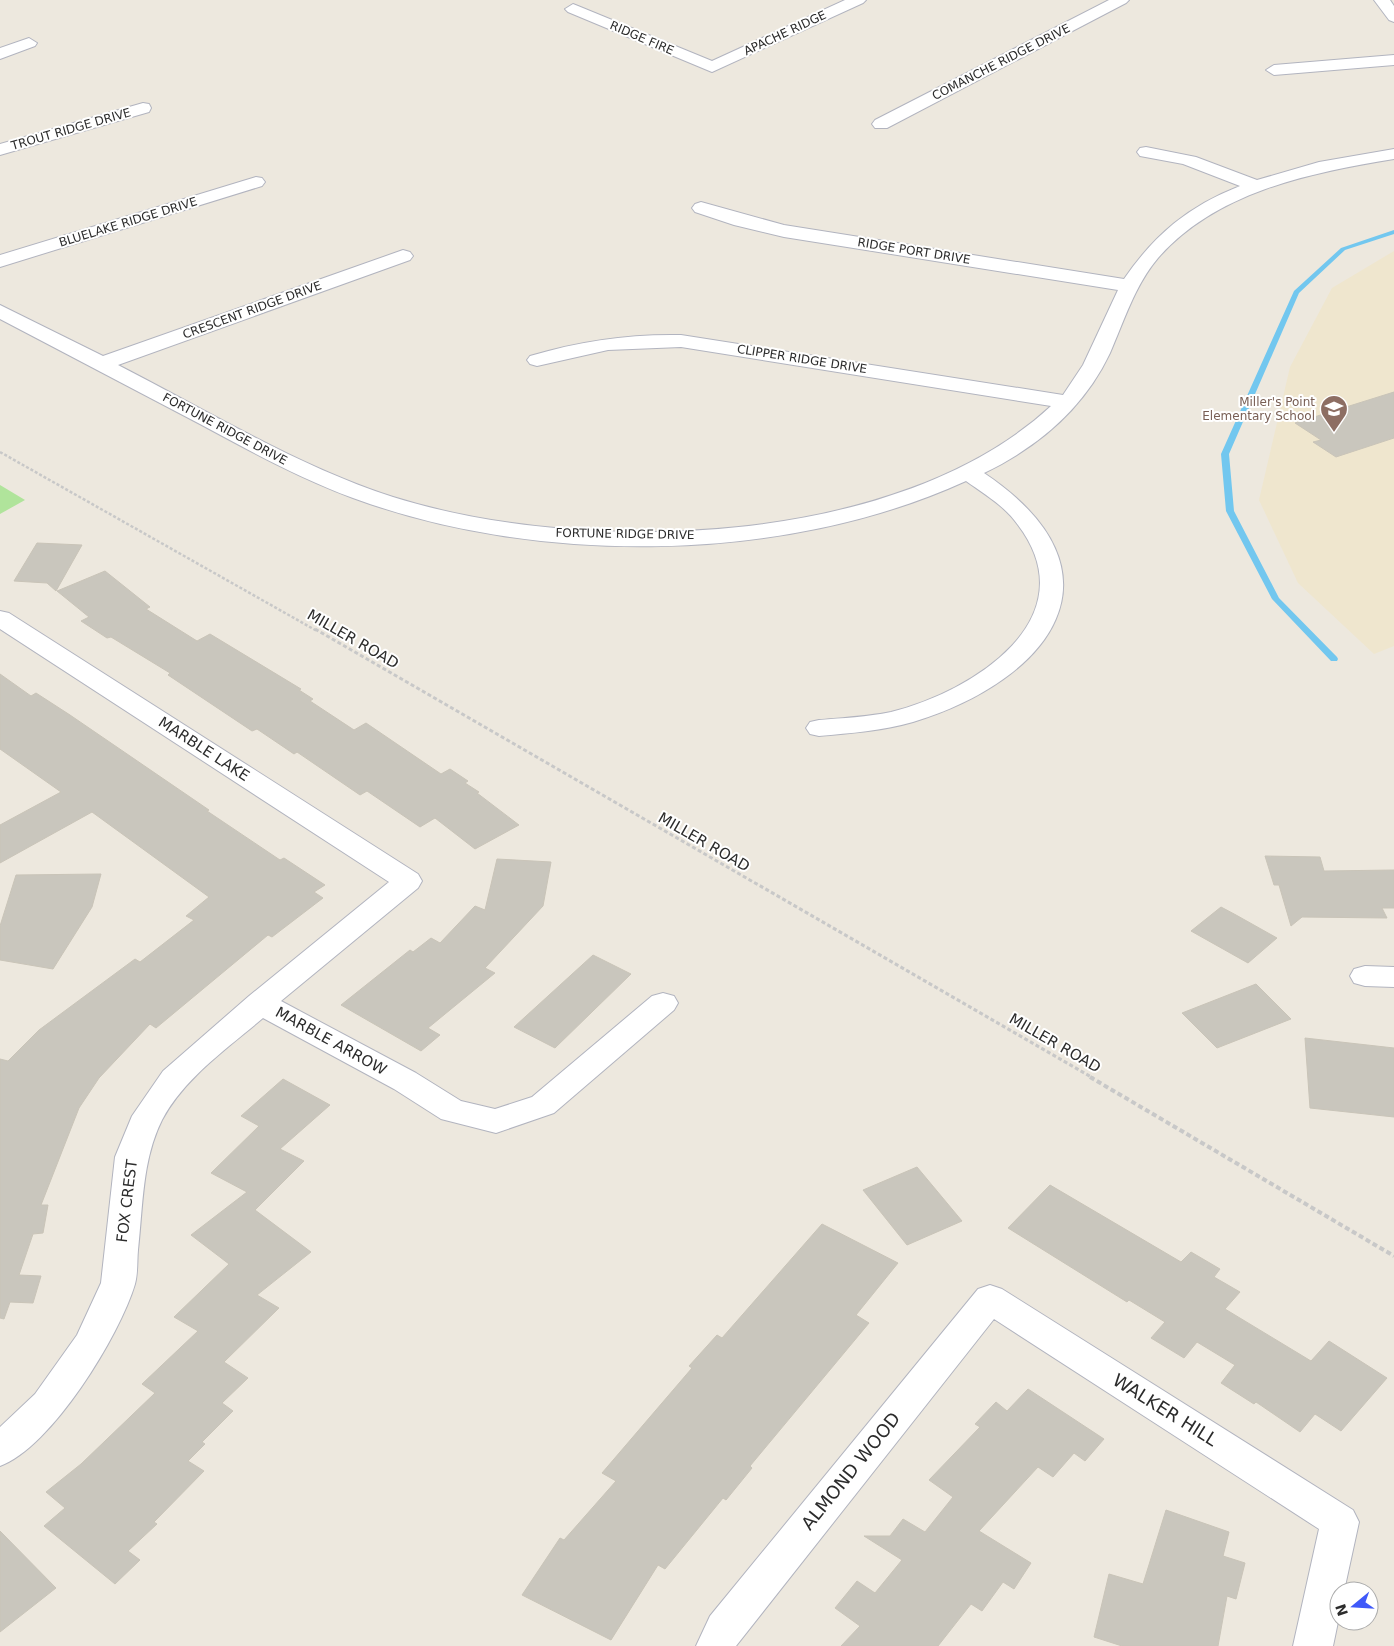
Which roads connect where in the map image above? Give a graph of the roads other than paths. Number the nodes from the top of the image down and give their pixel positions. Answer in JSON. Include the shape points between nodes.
{"nodes":[{"id":1,"x":594,"y":0,"type":"edge"},
{"id":2,"x":858,"y":0,"type":"edge"},
{"id":3,"x":1121,"y":0,"type":"edge"},
{"id":4,"x":1382,"y":0,"type":"edge"},
{"id":5,"x":1394,"y":17,"type":"edge"},
{"id":6,"x":29,"y":42,"type":"dead end"},
{"id":7,"x":0,"y":54,"type":"edge"},
{"id":8,"x":1394,"y":60,"type":"edge"},
{"id":9,"x":712,"y":67,"type":"joint"},
{"id":10,"x":1274,"y":70,"type":"dead end"},
{"id":11,"x":143,"y":108,"type":"dead end"},
{"id":12,"x":881,"y":124,"type":"dead end"},
{"id":13,"x":0,"y":150,"type":"edge"},
{"id":14,"x":1146,"y":152,"type":"dead end"},
{"id":15,"x":1394,"y":154,"type":"edge"},
{"id":16,"x":256,"y":182,"type":"dead end"},
{"id":17,"x":1258,"y":187,"type":"junction"},
{"id":18,"x":701,"y":208,"type":"dead end"},
{"id":19,"x":403,"y":256,"type":"dead end"},
{"id":20,"x":0,"y":261,"type":"edge"},
{"id":21,"x":1129,"y":286,"type":"junction"},
{"id":22,"x":0,"y":311,"type":"edge"},
{"id":23,"x":537,"y":360,"type":"dead end"},
{"id":24,"x":101,"y":364,"type":"junction"},
{"id":25,"x":1067,"y":402,"type":"junction"},
{"id":26,"x":967,"y":472,"type":"junction"},
{"id":27,"x":0,"y":618,"type":"edge"},
{"id":28,"x":819,"y":728,"type":"dead end"},
{"id":29,"x":408,"y":881,"type":"joint"},
{"id":30,"x":1365,"y":976,"type":"dead end"},
{"id":31,"x":1394,"y":978,"type":"edge"},
{"id":32,"x":260,"y":1003,"type":"junction"},
{"id":33,"x":663,"y":1003,"type":"dead end"},
{"id":34,"x":990,"y":1299,"type":"joint"},
{"id":35,"x":0,"y":1450,"type":"edge"},
{"id":36,"x":716,"y":1646,"type":"edge"},
{"id":37,"x":1313,"y":1646,"type":"edge"}],
"edges":[{"from":1,"to":9,"type":"street","name":"RIDGE FIRE","via":[[573,9]]},
{"from":2,"to":9,"type":"street","name":"APACHE RIDGE"},
{"from":3,"to":12,"type":"street","name":"COMANCHE RIDGE DRIVE"},
{"from":4,"to":5,"type":"street"},
{"from":6,"to":7,"type":"street"},
{"from":8,"to":10,"type":"street"},
{"from":11,"to":13,"type":"street","name":"TROUT RIDGE DRIVE"},
{"from":14,"to":17,"type":"street","via":[[1187,159]]},
{"from":15,"to":17,"type":"street","name":"FORTUNE RIDGE DRIVE","via":[[1330,165]]},
{"from":16,"to":20,"type":"street","name":"BLUELAKE RIDGE DRIVE"},
{"from":17,"to":21,"type":"street","name":"FORTUNE RIDGE DRIVE","via":[[1209,209],[1177,229],[1149,254]]},
{"from":18,"to":21,"type":"street","name":"RIDGE PORT DRIVE","via":[[784,231]]},
{"from":19,"to":24,"type":"street","name":"CRESCENT RIDGE DRIVE"},
{"from":21,"to":25,"type":"street","name":"FORTUNE RIDGE DRIVE","via":[[1089,372]]},
{"from":22,"to":24,"type":"street","name":"FORTUNE RIDGE DRIVE"},
{"from":23,"to":25,"type":"street","name":"CLIPPER RIDGE DRIVE","via":[[602,344],[681,340]]},
{"from":24,"to":26,"type":"street","name":"FORTUNE RIDGE DRIVE","via":[[337,485],[425,514],[521,531],[645,537],[759,530],[865,510],[914,496]]},
{"from":25,"to":26,"type":"street","name":"FORTUNE RIDGE DRIVE","via":[[1026,440],[993,461]]},
{"from":26,"to":28,"type":"street","via":[[1013,505],[1037,533],[1045,548],[1053,578],[1049,610],[1042,625],[1019,655],[975,686],[912,714],[867,724]]},
{"from":27,"to":29,"type":"street","name":"MARBLE LAKE"},
{"from":29,"to":32,"type":"street","name":"FOX CREST"},
{"from":30,"to":31,"type":"street"},
{"from":32,"to":33,"type":"street","name":"MARBLE ARROW","via":[[452,1111],[496,1121],[543,1105]]},
{"from":32,"to":35,"type":"street","name":"FOX CREST","via":[[174,1079],[148,1116],[131,1157],[118,1282],[91,1343],[48,1405]]},
{"from":34,"to":36,"type":"street","name":"ALMOND WOOD","via":[[724,1629]]},
{"from":34,"to":37,"type":"street","name":"WALKER HILL","via":[[1340,1522]]}]}
